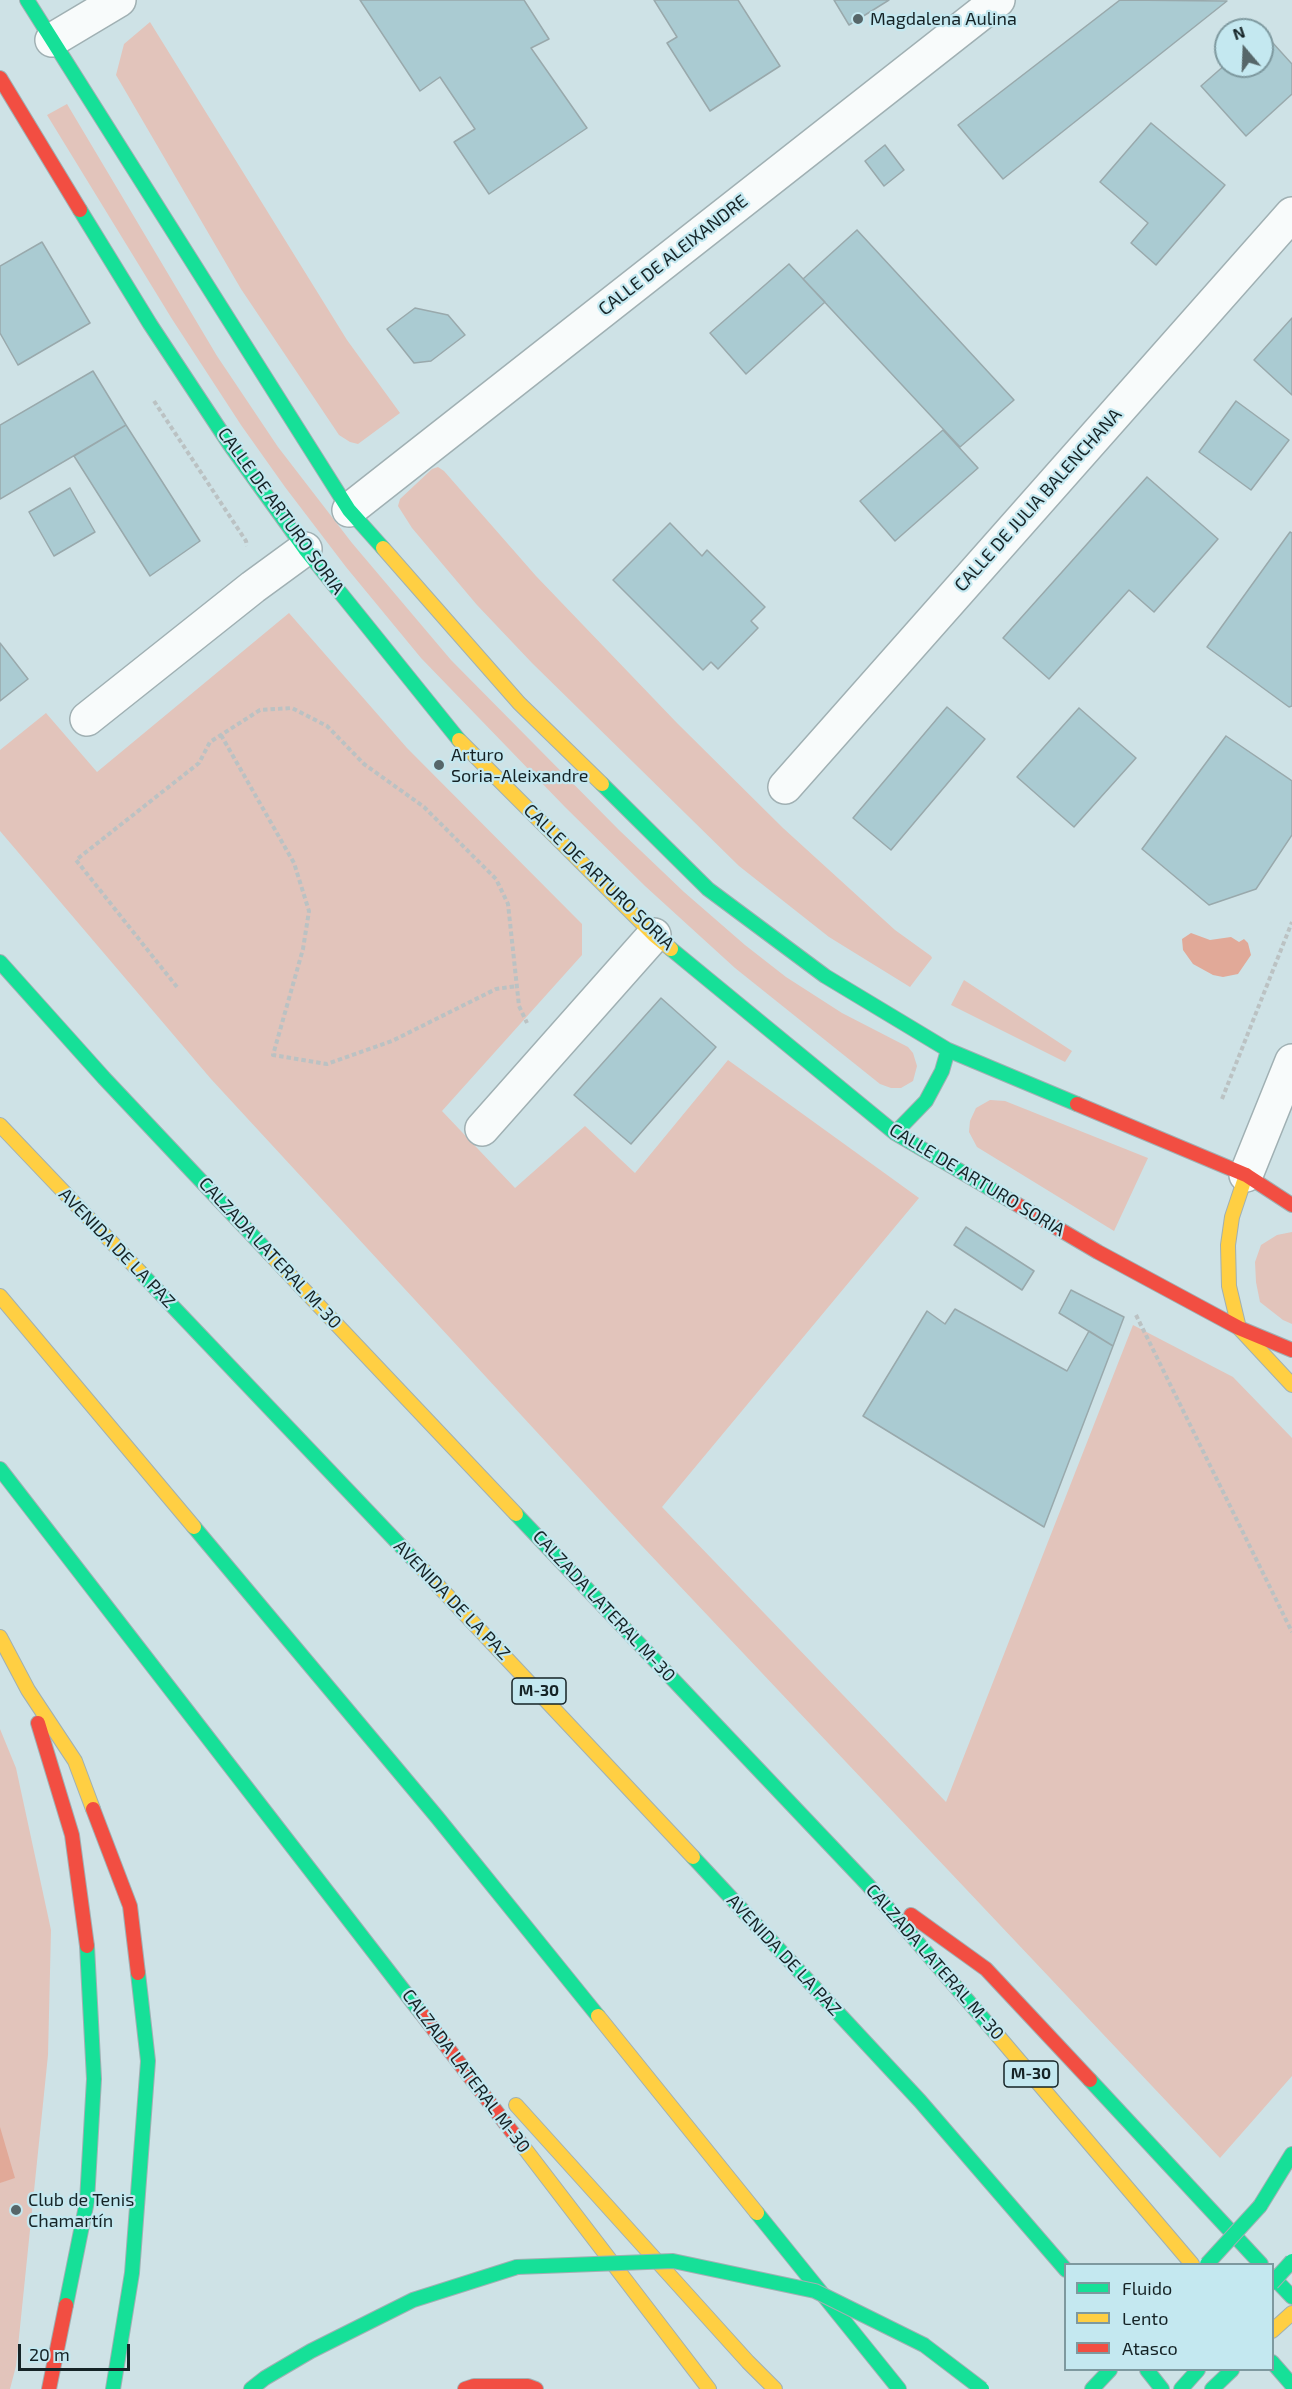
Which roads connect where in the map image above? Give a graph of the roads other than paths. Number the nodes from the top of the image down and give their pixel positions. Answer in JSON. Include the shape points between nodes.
{"nodes":[{"id":1,"x":27,"y":0,"type":"edge"},
{"id":2,"x":119,"y":0,"type":"edge"},
{"id":3,"x":998,"y":0,"type":"edge"},
{"id":4,"x":52,"y":40,"type":"junction"},
{"id":5,"x":6,"y":99,"type":"edge"},
{"id":6,"x":1292,"y":214,"type":"edge"},
{"id":7,"x":349,"y":510,"type":"junction"},
{"id":8,"x":305,"y":549,"type":"junction"},
{"id":9,"x":87,"y":718,"type":"dead end"},
{"id":10,"x":785,"y":787,"type":"dead end"},
{"id":11,"x":654,"y":934,"type":"junction"},
{"id":12,"x":0,"y":962,"type":"edge"},
{"id":13,"x":948,"y":1050,"type":"junction"},
{"id":14,"x":1292,"y":1061,"type":"edge"},
{"id":15,"x":0,"y":1125,"type":"edge"},
{"id":16,"x":482,"y":1129,"type":"dead end"},
{"id":17,"x":895,"y":1133,"type":"junction"},
{"id":18,"x":1246,"y":1175,"type":"junction"},
{"id":19,"x":1292,"y":1205,"type":"edge"},
{"id":20,"x":0,"y":1296,"type":"edge"},
{"id":21,"x":1239,"y":1328,"type":"junction"},
{"id":22,"x":1292,"y":1350,"type":"edge"},
{"id":23,"x":1292,"y":1385,"type":"edge"},
{"id":24,"x":0,"y":1469,"type":"edge"},
{"id":25,"x":0,"y":1637,"type":"edge"},
{"id":26,"x":28,"y":1690,"type":"junction"},
{"id":27,"x":868,"y":1885,"type":"junction"},
{"id":28,"x":351,"y":1921,"type":"junction"},
{"id":29,"x":470,"y":2053,"type":"dead end"},
{"id":30,"x":510,"y":2097,"type":"dead end"},
{"id":31,"x":1292,"y":2154,"type":"edge"},
{"id":32,"x":1292,"y":2181,"type":"edge"},
{"id":33,"x":1260,"y":2206,"type":"junction"},
{"id":34,"x":1292,"y":2261,"type":"edge"},
{"id":35,"x":1190,"y":2263,"type":"edge"},
{"id":36,"x":1209,"y":2263,"type":"edge"},
{"id":37,"x":1259,"y":2263,"type":"edge"},
{"id":38,"x":1064,"y":2269,"type":"edge"},
{"id":39,"x":1274,"y":2278,"type":"edge"},
{"id":40,"x":1274,"y":2281,"type":"edge"},
{"id":41,"x":1292,"y":2297,"type":"edge"},
{"id":42,"x":1292,"y":2313,"type":"edge"},
{"id":43,"x":1274,"y":2329,"type":"edge"},
{"id":44,"x":1274,"y":2364,"type":"edge"},
{"id":45,"x":1109,"y":2371,"type":"edge"},
{"id":46,"x":1148,"y":2371,"type":"edge"},
{"id":47,"x":1197,"y":2371,"type":"edge"},
{"id":48,"x":1231,"y":2371,"type":"edge"},
{"id":49,"x":1292,"y":2385,"type":"edge"},
{"id":50,"x":49,"y":2389,"type":"edge"},
{"id":51,"x":114,"y":2389,"type":"edge"},
{"id":52,"x":253,"y":2389,"type":"edge"},
{"id":53,"x":465,"y":2389,"type":"edge"},
{"id":54,"x":536,"y":2389,"type":"edge"},
{"id":55,"x":710,"y":2389,"type":"edge"},
{"id":56,"x":775,"y":2389,"type":"edge"},
{"id":57,"x":899,"y":2389,"type":"edge"},
{"id":58,"x":982,"y":2389,"type":"edge"},
{"id":59,"x":1092,"y":2389,"type":"edge"},
{"id":60,"x":1162,"y":2389,"type":"edge"},
{"id":61,"x":1181,"y":2389,"type":"edge"},
{"id":62,"x":1212,"y":2389,"type":"edge"}],
"edges":[{"from":1,"to":4,"type":"main road"},
{"from":2,"to":4,"type":"street"},
{"from":3,"to":7,"type":"street","name":"CALLE DE ALEIXANDRE"},
{"from":4,"to":7,"type":"main road"},
{"from":5,"to":8,"type":"main road","name":"CALLE DE ARTURO SORIA","via":[[230,445]]},
{"from":6,"to":10,"type":"street","name":"CALLE DE JULIA BALENCHANA"},
{"from":7,"to":13,"type":"main road","via":[[519,703],[708,889],[825,976]]},
{"from":8,"to":9,"type":"street"},
{"from":8,"to":11,"type":"main road","name":"CALLE DE ARTURO SORIA","via":[[463,744]]},
{"from":11,"to":16,"type":"street"},
{"from":11,"to":17,"type":"main road","name":"CALLE DE ARTURO SORIA"},
{"from":12,"to":27,"type":"main road","name":"CALZADA LATERAL M-30","number":"M-30","via":[[104,1078]]},
{"from":13,"to":17,"type":"main road","via":[[926,1101]]},
{"from":13,"to":18,"type":"main road"},
{"from":14,"to":18,"type":"street"},
{"from":15,"to":38,"type":"main road","name":"AVENIDA DE LA PAZ","number":"M-30","via":[[556,1710],[920,2102]]},
{"from":17,"to":21,"type":"main road","name":"CALLE DE ARTURO SORIA","via":[[1098,1252]]},
{"from":18,"to":19,"type":"main road"},
{"from":18,"to":21,"type":"main road","via":[[1228,1245],[1228,1286]]},
{"from":20,"to":57,"type":"main road","via":[[437,1817]]},
{"from":21,"to":22,"type":"main road","name":"CALLE DE ARTURO SORIA"},
{"from":21,"to":23,"type":"main road"},
{"from":24,"to":28,"type":"main road","name":"CALZADA LATERAL M-30"},
{"from":25,"to":26,"type":"main road"},
{"from":26,"to":50,"type":"main road","via":[[72,1835],[88,1957],[94,2079],[87,2201]]},
{"from":26,"to":51,"type":"main road","via":[[75,1761],[130,1906],[148,2061],[132,2273]]},
{"from":27,"to":35,"type":"main road","name":"CALZADA LATERAL M-30","number":"M-30"},
{"from":27,"to":37,"type":"main road","via":[[986,1969]]},
{"from":28,"to":29,"type":"main road"},
{"from":28,"to":55,"type":"main road","name":"CALZADA LATERAL M-30"},
{"from":30,"to":56,"type":"main road"},
{"from":31,"to":33,"type":"main road"},
{"from":32,"to":33,"type":"main road"},
{"from":33,"to":36,"type":"main road","bridge":true},
{"from":34,"to":40,"type":"main road","bridge":true},
{"from":39,"to":41,"type":"main road"},
{"from":42,"to":43,"type":"main road"},
{"from":44,"to":49,"type":"main road"},
{"from":45,"to":59,"type":"main road"},
{"from":46,"to":60,"type":"main road"},
{"from":47,"to":61,"type":"main road"},
{"from":48,"to":62,"type":"main road"},
{"from":52,"to":58,"type":"main road","bridge":true,"via":[[311,2351],[413,2300],[517,2267],[672,2261],[815,2291],[924,2345]]},
{"from":53,"to":54,"type":"main road"}]}
